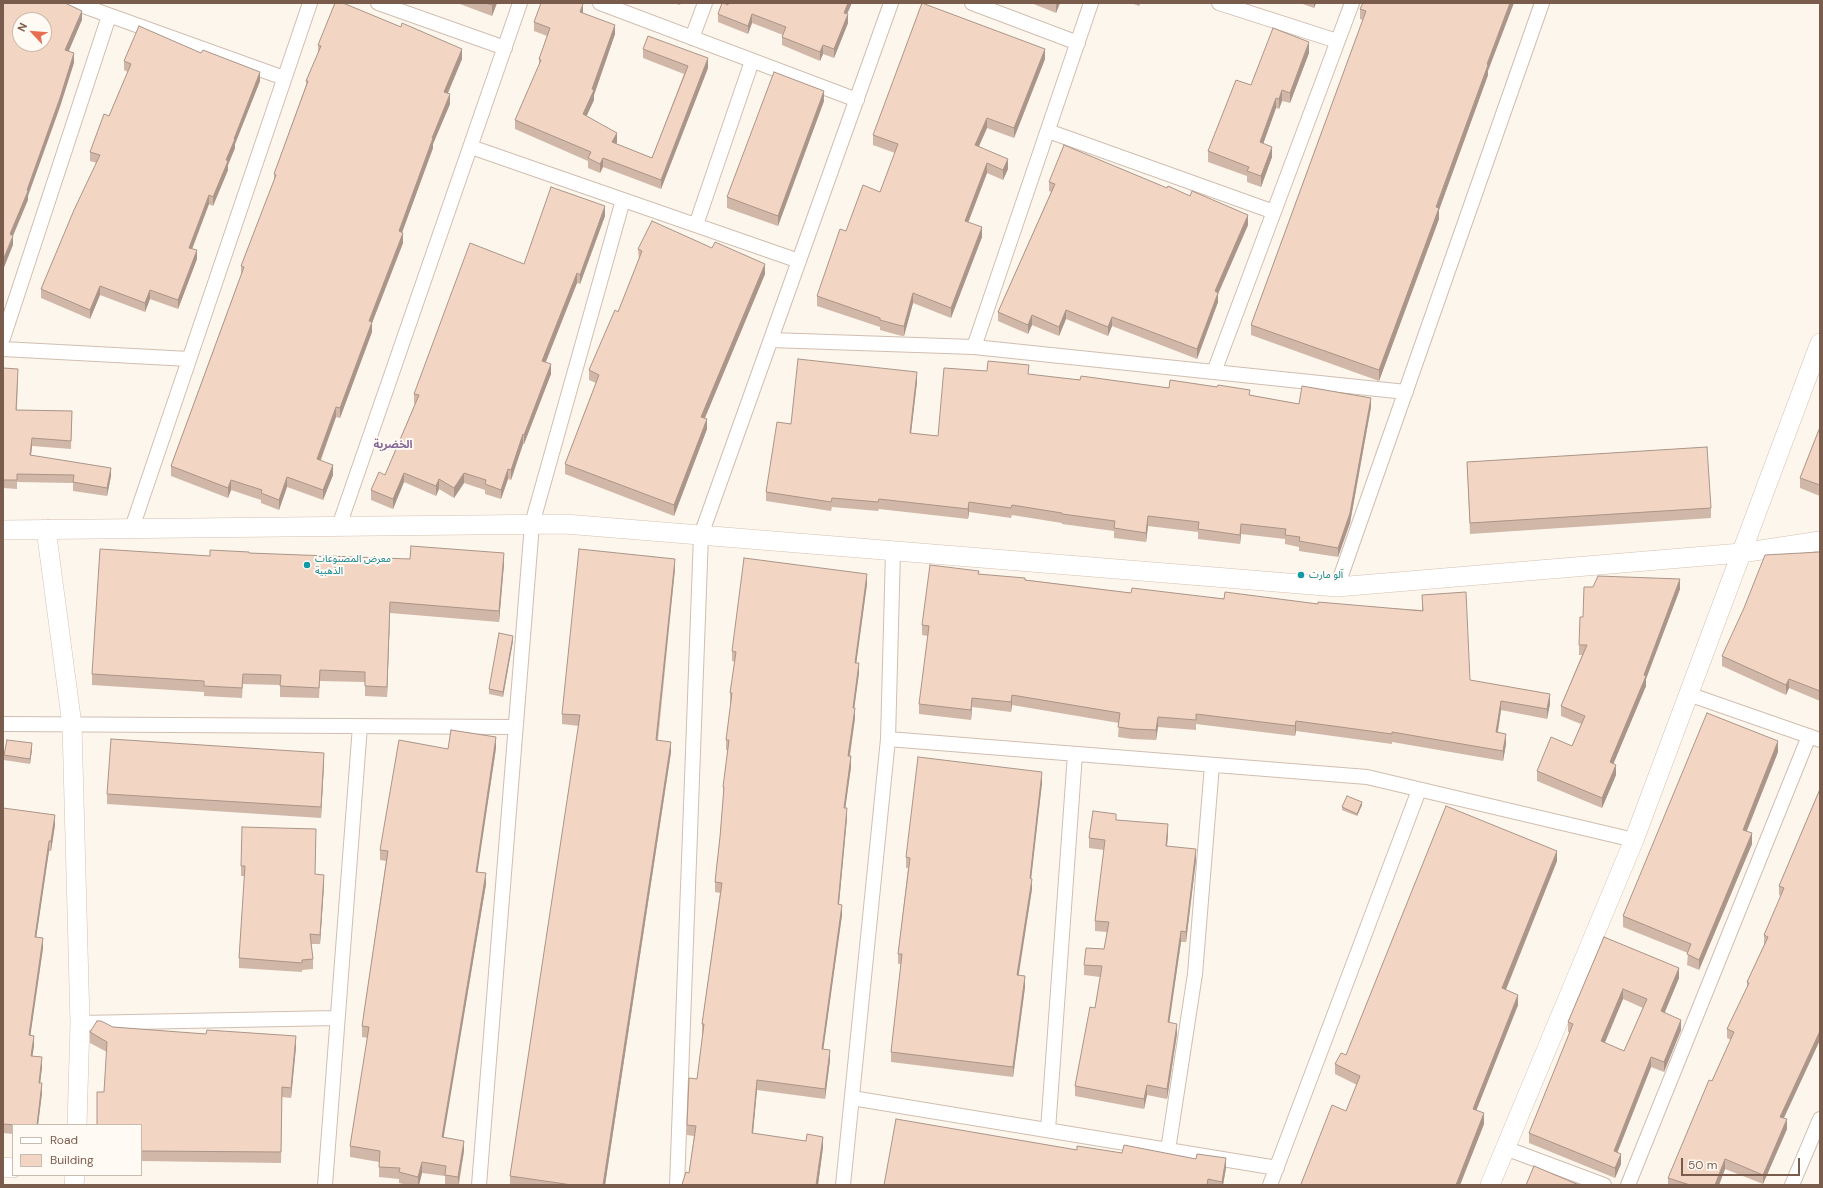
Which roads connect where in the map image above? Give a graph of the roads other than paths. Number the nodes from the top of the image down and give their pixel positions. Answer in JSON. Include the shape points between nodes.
{"nodes":[{"id":1,"x":75,"y":3,"type":"edge"},
{"id":2,"x":310,"y":3,"type":"edge"},
{"id":3,"x":378,"y":3,"type":"edge"},
{"id":4,"x":520,"y":3,"type":"edge"},
{"id":5,"x":600,"y":3,"type":"edge"},
{"id":6,"x":705,"y":3,"type":"edge"},
{"id":7,"x":892,"y":3,"type":"edge"},
{"id":8,"x":972,"y":3,"type":"edge"},
{"id":9,"x":1091,"y":3,"type":"edge"},
{"id":10,"x":1219,"y":3,"type":"edge"},
{"id":11,"x":1352,"y":3,"type":"edge"},
{"id":12,"x":1542,"y":3,"type":"edge"},
{"id":13,"x":109,"y":16,"type":"junction"},
{"id":14,"x":692,"y":38,"type":"junction"},
{"id":15,"x":1337,"y":41,"type":"junction"},
{"id":16,"x":1078,"y":43,"type":"junction"},
{"id":17,"x":505,"y":48,"type":"junction"},
{"id":18,"x":752,"y":61,"type":"junction"},
{"id":19,"x":284,"y":78,"type":"junction"},
{"id":20,"x":857,"y":100,"type":"junction"},
{"id":21,"x":1048,"y":131,"type":"junction"},
{"id":22,"x":471,"y":146,"type":"junction"},
{"id":23,"x":624,"y":200,"type":"junction"},
{"id":24,"x":1274,"y":212,"type":"junction"},
{"id":25,"x":696,"y":225,"type":"junction"},
{"id":26,"x":799,"y":261,"type":"junction"},
{"id":27,"x":3,"y":338,"type":"edge"},
{"id":28,"x":771,"y":340,"type":"junction"},
{"id":29,"x":1820,"y":343,"type":"edge"},
{"id":30,"x":974,"y":347,"type":"junction"},
{"id":31,"x":3,"y":349,"type":"edge"},
{"id":32,"x":189,"y":359,"type":"junction"},
{"id":33,"x":1214,"y":372,"type":"junction"},
{"id":34,"x":1406,"y":392,"type":"junction"},
{"id":35,"x":532,"y":524,"type":"junction"},
{"id":36,"x":339,"y":526,"type":"junction"},
{"id":37,"x":132,"y":528,"type":"junction"},
{"id":38,"x":46,"y":529,"type":"junction"},
{"id":39,"x":3,"y":530,"type":"edge"},
{"id":40,"x":701,"y":535,"type":"junction"},
{"id":41,"x":1820,"y":541,"type":"edge"},
{"id":42,"x":893,"y":551,"type":"junction"},
{"id":43,"x":1741,"y":554,"type":"junction"},
{"id":44,"x":1337,"y":587,"type":"junction"},
{"id":45,"x":1688,"y":694,"type":"junction"},
{"id":46,"x":3,"y":724,"type":"edge"},
{"id":47,"x":72,"y":725,"type":"junction"},
{"id":48,"x":360,"y":726,"type":"junction"},
{"id":49,"x":516,"y":727,"type":"junction"},
{"id":50,"x":1814,"y":738,"type":"edge"},
{"id":51,"x":888,"y":739,"type":"junction"},
{"id":52,"x":1075,"y":754,"type":"junction"},
{"id":53,"x":1212,"y":765,"type":"junction"},
{"id":54,"x":1420,"y":790,"type":"junction"},
{"id":55,"x":1634,"y":840,"type":"junction"},
{"id":56,"x":338,"y":1018,"type":"junction"},
{"id":57,"x":80,"y":1023,"type":"junction"},
{"id":58,"x":852,"y":1098,"type":"junction"},
{"id":59,"x":1820,"y":1119,"type":"edge"},
{"id":60,"x":77,"y":1124,"type":"edge"},
{"id":61,"x":1048,"y":1130,"type":"junction"},
{"id":62,"x":1505,"y":1148,"type":"junction"},
{"id":63,"x":1168,"y":1150,"type":"junction"},
{"id":64,"x":1277,"y":1168,"type":"junction"},
{"id":65,"x":324,"y":1185,"type":"edge"},
{"id":66,"x":479,"y":1185,"type":"edge"},
{"id":67,"x":677,"y":1185,"type":"edge"},
{"id":68,"x":843,"y":1185,"type":"edge"},
{"id":69,"x":1270,"y":1185,"type":"edge"},
{"id":70,"x":1490,"y":1185,"type":"edge"},
{"id":71,"x":1604,"y":1185,"type":"edge"},
{"id":72,"x":1628,"y":1185,"type":"edge"},
{"id":73,"x":1792,"y":1185,"type":"edge"}],
"edges":[{"from":1,"to":13,"type":"street"},
{"from":2,"to":19,"type":"street"},
{"from":3,"to":17,"type":"street"},
{"from":4,"to":17,"type":"street"},
{"from":5,"to":14,"type":"street"},
{"from":6,"to":14,"type":"street"},
{"from":7,"to":20,"type":"street"},
{"from":8,"to":16,"type":"street"},
{"from":9,"to":16,"type":"street"},
{"from":10,"to":15,"type":"street"},
{"from":11,"to":15,"type":"street"},
{"from":12,"to":34,"type":"street"},
{"from":13,"to":19,"type":"street"},
{"from":13,"to":27,"type":"street"},
{"from":14,"to":18,"type":"street"},
{"from":15,"to":24,"type":"street"},
{"from":16,"to":21,"type":"street"},
{"from":17,"to":22,"type":"street"},
{"from":18,"to":20,"type":"street"},
{"from":18,"to":25,"type":"street"},
{"from":19,"to":32,"type":"street"},
{"from":20,"to":26,"type":"street"},
{"from":21,"to":24,"type":"street"},
{"from":21,"to":30,"type":"street"},
{"from":22,"to":23,"type":"street"},
{"from":22,"to":36,"type":"street"},
{"from":23,"to":25,"type":"street"},
{"from":23,"to":35,"type":"street"},
{"from":24,"to":33,"type":"street"},
{"from":25,"to":26,"type":"street"},
{"from":26,"to":28,"type":"street"},
{"from":28,"to":30,"type":"street"},
{"from":28,"to":40,"type":"street"},
{"from":29,"to":43,"type":"street"},
{"from":30,"to":33,"type":"street"},
{"from":31,"to":32,"type":"street"},
{"from":32,"to":37,"type":"street"},
{"from":33,"to":34,"type":"street"},
{"from":34,"to":44,"type":"street"},
{"from":35,"to":36,"type":"street"},
{"from":35,"to":40,"type":"street","via":[[565,524]]},
{"from":35,"to":49,"type":"street"},
{"from":36,"to":37,"type":"street"},
{"from":37,"to":38,"type":"street"},
{"from":38,"to":39,"type":"street"},
{"from":38,"to":47,"type":"street"},
{"from":40,"to":42,"type":"street"},
{"from":40,"to":67,"type":"street"},
{"from":41,"to":43,"type":"street"},
{"from":42,"to":44,"type":"street"},
{"from":42,"to":51,"type":"street"},
{"from":43,"to":44,"type":"street"},
{"from":43,"to":45,"type":"street"},
{"from":45,"to":50,"type":"street"},
{"from":45,"to":55,"type":"street"},
{"from":46,"to":47,"type":"street"},
{"from":47,"to":48,"type":"street"},
{"from":47,"to":57,"type":"street"},
{"from":48,"to":49,"type":"street"},
{"from":48,"to":56,"type":"street"},
{"from":49,"to":66,"type":"street"},
{"from":50,"to":72,"type":"street"},
{"from":51,"to":52,"type":"street"},
{"from":51,"to":58,"type":"street"},
{"from":52,"to":53,"type":"street"},
{"from":52,"to":61,"type":"street"},
{"from":53,"to":54,"type":"street","via":[[1366,777]]},
{"from":53,"to":63,"type":"street","via":[[1195,974]]},
{"from":54,"to":55,"type":"street"},
{"from":54,"to":64,"type":"street"},
{"from":55,"to":62,"type":"street"},
{"from":56,"to":57,"type":"street"},
{"from":56,"to":65,"type":"street"},
{"from":57,"to":60,"type":"street"},
{"from":58,"to":61,"type":"street"},
{"from":58,"to":68,"type":"street"},
{"from":59,"to":73,"type":"street"},
{"from":61,"to":63,"type":"street"},
{"from":62,"to":70,"type":"street"},
{"from":62,"to":71,"type":"street"},
{"from":63,"to":64,"type":"street"},
{"from":64,"to":69,"type":"street"}]}
